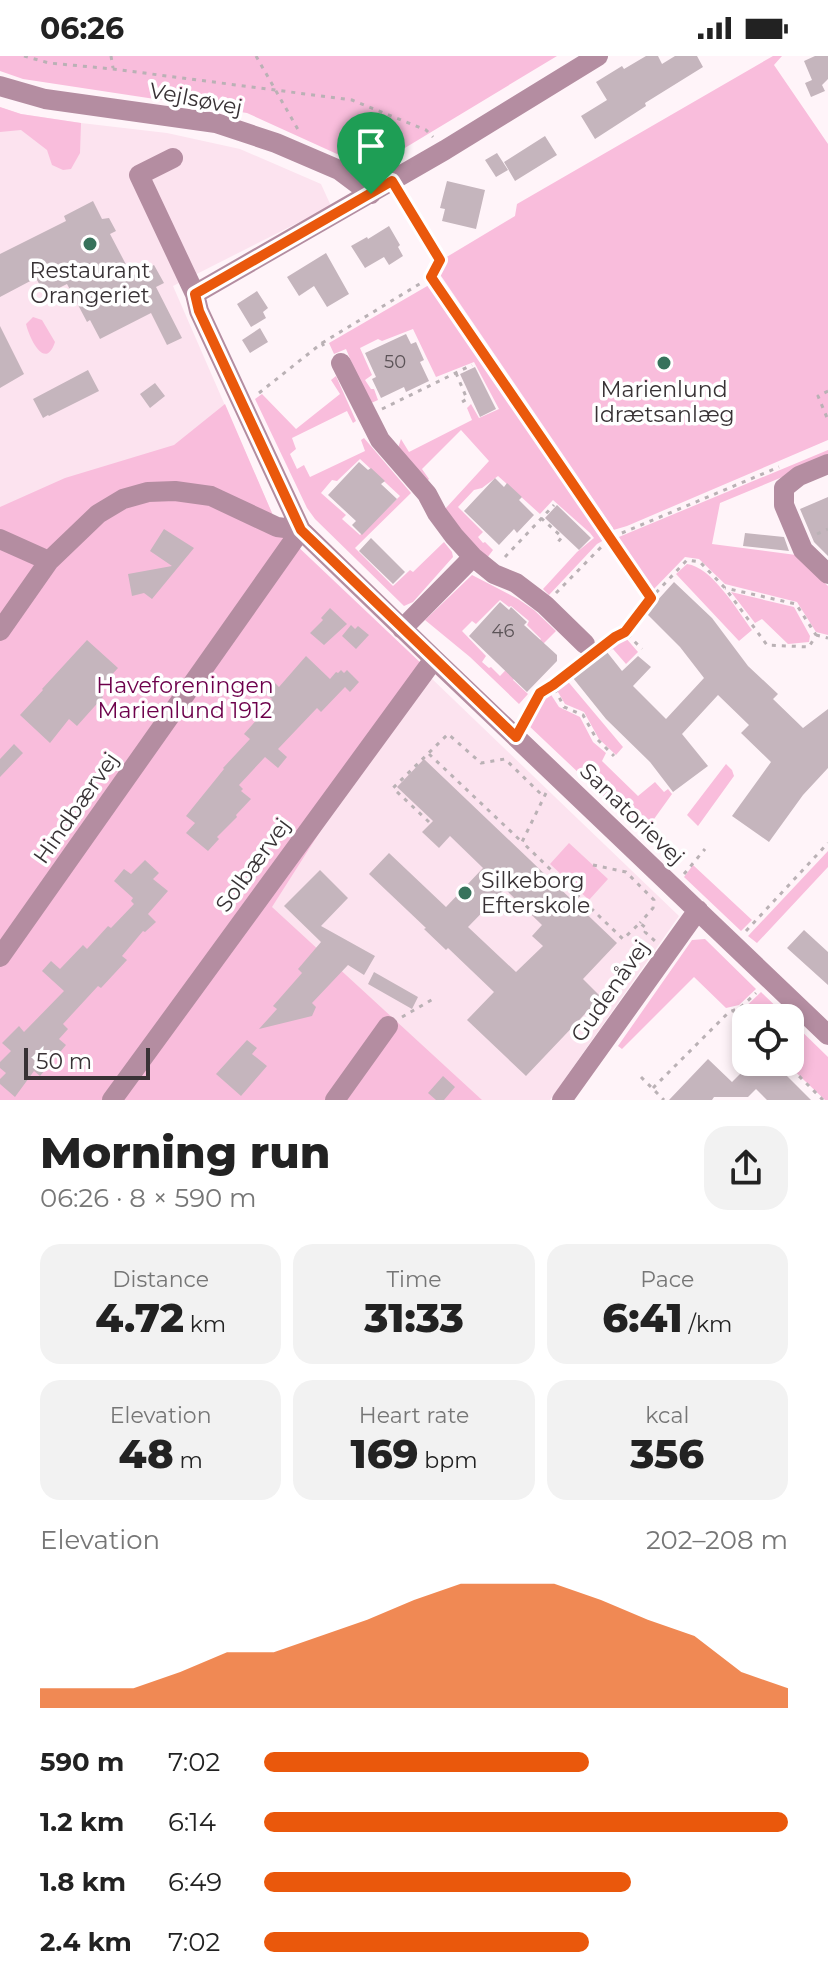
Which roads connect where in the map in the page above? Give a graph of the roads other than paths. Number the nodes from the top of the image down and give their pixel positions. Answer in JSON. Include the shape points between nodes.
{"nodes":[{"id":1,"x":598,"y":56,"type":"edge"},
{"id":2,"x":0,"y":86,"type":"edge"},
{"id":3,"x":173,"y":158,"type":"dead end"},
{"id":4,"x":371,"y":194,"type":"junction"},
{"id":5,"x":195,"y":294,"type":"junction"},
{"id":6,"x":335,"y":359,"type":"road end"},
{"id":7,"x":828,"y":464,"type":"edge"},
{"id":8,"x":301,"y":530,"type":"junction"},
{"id":9,"x":0,"y":539,"type":"edge"},
{"id":10,"x":473,"y":557,"type":"junction"},
{"id":11,"x":49,"y":561,"type":"junction"},
{"id":12,"x":828,"y":574,"type":"edge"},
{"id":13,"x":402,"y":629,"type":"junction"},
{"id":14,"x":0,"y":631,"type":"edge"},
{"id":15,"x":589,"y":651,"type":"road end"},
{"id":16,"x":434,"y":659,"type":"junction"},
{"id":17,"x":698,"y":910,"type":"junction"},
{"id":18,"x":0,"y":957,"type":"edge"},
{"id":19,"x":388,"y":1026,"type":"road end"},
{"id":20,"x":828,"y":1035,"type":"edge"},
{"id":21,"x":112,"y":1100,"type":"edge"},
{"id":22,"x":335,"y":1100,"type":"edge"},
{"id":23,"x":562,"y":1100,"type":"edge"}],
"edges":[{"from":1,"to":4,"type":"street"},
{"from":2,"to":4,"type":"street","name":"Vejlsøvej","via":[[45,99],[216,123],[339,170]]},
{"from":3,"to":5,"type":"street","name":"Sanatorievej","via":[[139,175]]},
{"from":4,"to":5,"type":"street"},
{"from":5,"to":8,"type":"street","name":"Sanatorievej"},
{"from":6,"to":10,"type":"street","via":[[380,440]]},
{"from":7,"to":12,"type":"street","via":[[784,488],[784,505],[803,550]]},
{"from":8,"to":11,"type":"street","via":[[277,527],[211,496],[148,492],[98,514]]},
{"from":8,"to":13,"type":"street","name":"Sanatorievej"},
{"from":8,"to":18,"type":"street","name":"Hindbærvej"},
{"from":9,"to":11,"type":"street"},
{"from":10,"to":13,"type":"street"},
{"from":10,"to":15,"type":"street","via":[[545,605]]},
{"from":11,"to":14,"type":"street"},
{"from":13,"to":16,"type":"street","name":"Sanatorievej"},
{"from":16,"to":17,"type":"street","name":"Sanatorievej"},
{"from":16,"to":21,"type":"street","name":"Solbærvej"},
{"from":17,"to":20,"type":"street","name":"Sanatorievej"},
{"from":17,"to":23,"type":"street","name":"Gudenåvej"},
{"from":19,"to":22,"type":"street"}]}
